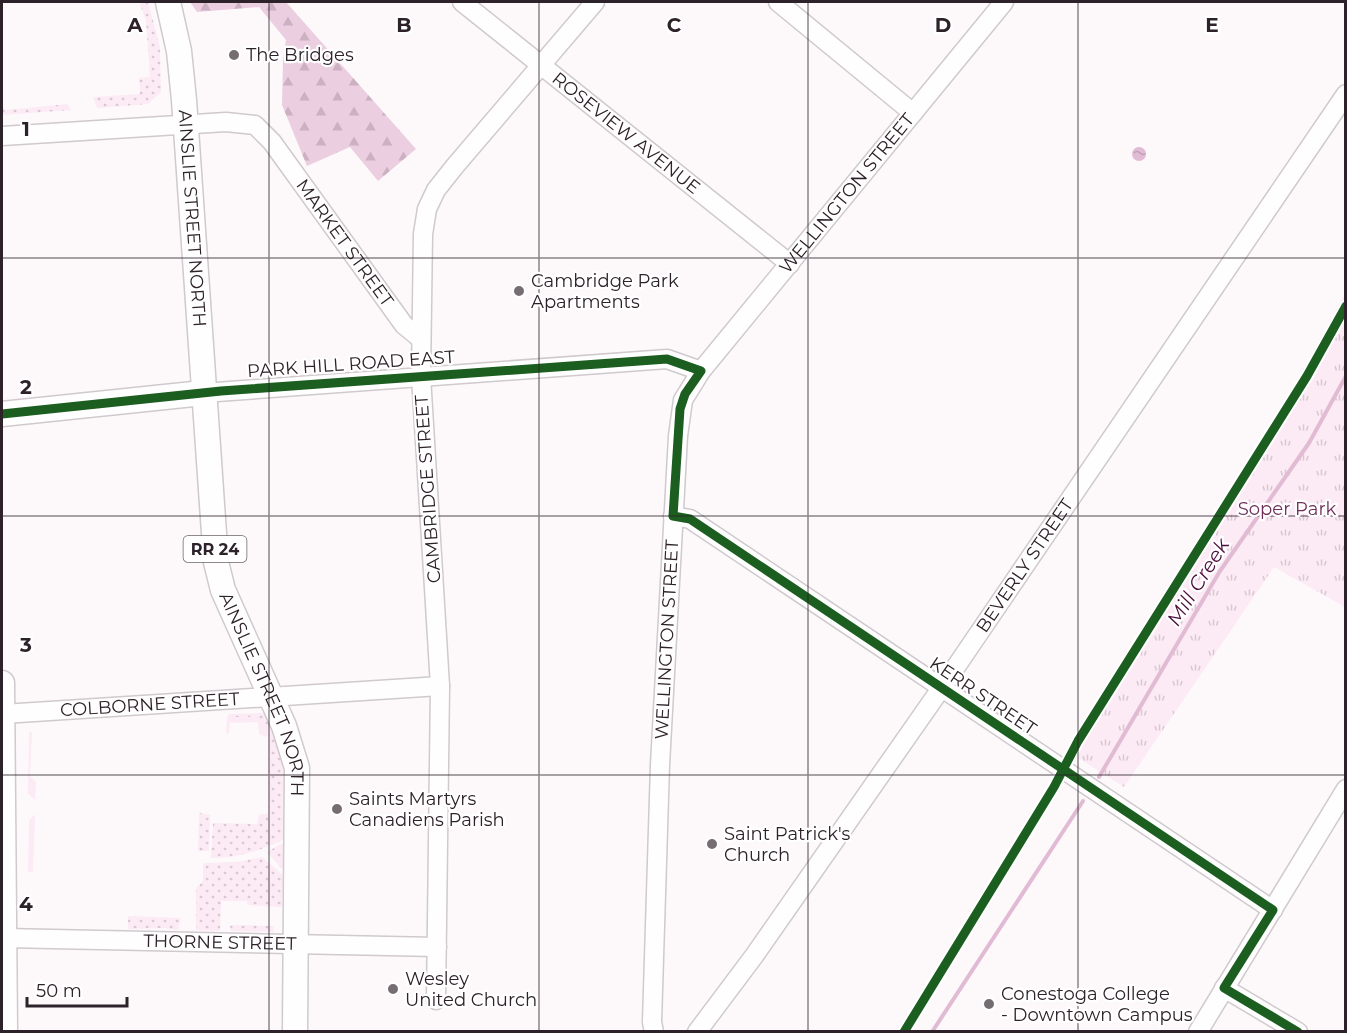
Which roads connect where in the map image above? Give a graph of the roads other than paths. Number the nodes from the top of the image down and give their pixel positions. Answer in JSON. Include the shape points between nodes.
{"nodes":[{"id":1,"x":168,"y":2,"type":"edge"},
{"id":2,"x":462,"y":2,"type":"edge"},
{"id":3,"x":595,"y":2,"type":"edge"},
{"id":4,"x":778,"y":2,"type":"edge"},
{"id":5,"x":1004,"y":2,"type":"edge"},
{"id":6,"x":541,"y":64,"type":"junction"},
{"id":7,"x":1346,"y":94,"type":"edge"},
{"id":8,"x":913,"y":113,"type":"junction"},
{"id":9,"x":186,"y":126,"type":"junction"},
{"id":10,"x":2,"y":136,"type":"edge"},
{"id":11,"x":790,"y":264,"type":"junction"},
{"id":12,"x":422,"y":339,"type":"junction"},
{"id":13,"x":701,"y":371,"type":"junction"},
{"id":14,"x":421,"y":376,"type":"junction"},
{"id":15,"x":204,"y":393,"type":"junction"},
{"id":16,"x":2,"y":414,"type":"edge"},
{"id":17,"x":673,"y":516,"type":"junction"},
{"id":18,"x":2,"y":683,"type":"edge"},
{"id":19,"x":440,"y":686,"type":"junction"},
{"id":20,"x":941,"y":688,"type":"junction"},
{"id":21,"x":272,"y":698,"type":"junction"},
{"id":22,"x":3,"y":714,"type":"junction"},
{"id":23,"x":1346,"y":789,"type":"edge"},
{"id":24,"x":1273,"y":910,"type":"junction"},
{"id":25,"x":4,"y":938,"type":"junction"},
{"id":26,"x":296,"y":944,"type":"junction"},
{"id":27,"x":436,"y":947,"type":"junction"},
{"id":28,"x":1224,"y":988,"type":"junction"},
{"id":29,"x":436,"y":1000,"type":"dead end"},
{"id":30,"x":5,"y":1032,"type":"edge"},
{"id":31,"x":295,"y":1032,"type":"edge"},
{"id":32,"x":654,"y":1032,"type":"edge"},
{"id":33,"x":697,"y":1032,"type":"edge"},
{"id":34,"x":1198,"y":1032,"type":"edge"},
{"id":35,"x":1298,"y":1032,"type":"edge"}],
"edges":[{"from":1,"to":9,"type":"main road","name":"AINSLIE STREET NORTH","number":"RR 24","via":[[179,51]]},
{"from":2,"to":6,"type":"street","name":"ROSEVIEW AVENUE"},
{"from":3,"to":6,"type":"street","name":"CAMBRIDGE STREET"},
{"from":4,"to":8,"type":"street"},
{"from":5,"to":8,"type":"street","name":"WELLINGTON STREET"},
{"from":6,"to":11,"type":"street","name":"ROSEVIEW AVENUE"},
{"from":6,"to":12,"type":"street","name":"CAMBRIDGE STREET","via":[[436,190],[427,209],[423,234]]},
{"from":7,"to":20,"type":"street","name":"BEVERLY STREET"},
{"from":8,"to":11,"type":"street","name":"WELLINGTON STREET"},
{"from":9,"to":10,"type":"street","name":"MARKET STREET"},
{"from":9,"to":12,"type":"street","name":"MARKET STREET","via":[[226,122],[255,125],[273,142],[404,325]]},
{"from":9,"to":15,"type":"main road","name":"AINSLIE STREET NORTH","number":"RR 24"},
{"from":11,"to":13,"type":"street","name":"WELLINGTON STREET"},
{"from":12,"to":14,"type":"street","name":"CAMBRIDGE STREET"},
{"from":13,"to":14,"type":"street","name":"PARK HILL ROAD EAST","via":[[667,359]]},
{"from":13,"to":17,"type":"street","name":"WELLINGTON STREET","via":[[680,409]]},
{"from":14,"to":15,"type":"street","name":"PARK HILL ROAD EAST"},
{"from":14,"to":19,"type":"street","name":"CAMBRIDGE STREET"},
{"from":15,"to":16,"type":"main road","name":"PARK HILL ROAD EAST"},
{"from":15,"to":21,"type":"main road","name":"AINSLIE STREET NORTH","number":"RR 24","via":[[216,562],[227,599]]},
{"from":17,"to":20,"type":"street","name":"KERR STREET","via":[[690,519]]},
{"from":17,"to":32,"type":"street","name":"WELLINGTON STREET","via":[[660,765]]},
{"from":18,"to":22,"type":"main road"},
{"from":19,"to":21,"type":"street","name":"COLBORNE STREET"},
{"from":19,"to":27,"type":"street","name":"CAMBRIDGE STREET"},
{"from":20,"to":24,"type":"street","name":"KERR STREET"},
{"from":20,"to":33,"type":"street","name":"BEVERLY STREET","via":[[754,957]]},
{"from":21,"to":22,"type":"street","name":"COLBORNE STREET"},
{"from":21,"to":26,"type":"main road","name":"AINSLIE STREET NORTH","number":"RR 24","via":[[297,768]]},
{"from":22,"to":25,"type":"main road"},
{"from":23,"to":24,"type":"street"},
{"from":24,"to":28,"type":"street"},
{"from":25,"to":26,"type":"street","name":"THORNE STREET"},
{"from":25,"to":30,"type":"main road"},
{"from":26,"to":27,"type":"street","name":"THORNE STREET"},
{"from":26,"to":31,"type":"main road","name":"AINSLIE STREET NORTH","number":"RR 24"},
{"from":27,"to":29,"type":"street","name":"CAMBRIDGE STREET"},
{"from":28,"to":34,"type":"street"},
{"from":28,"to":35,"type":"street"}]}
